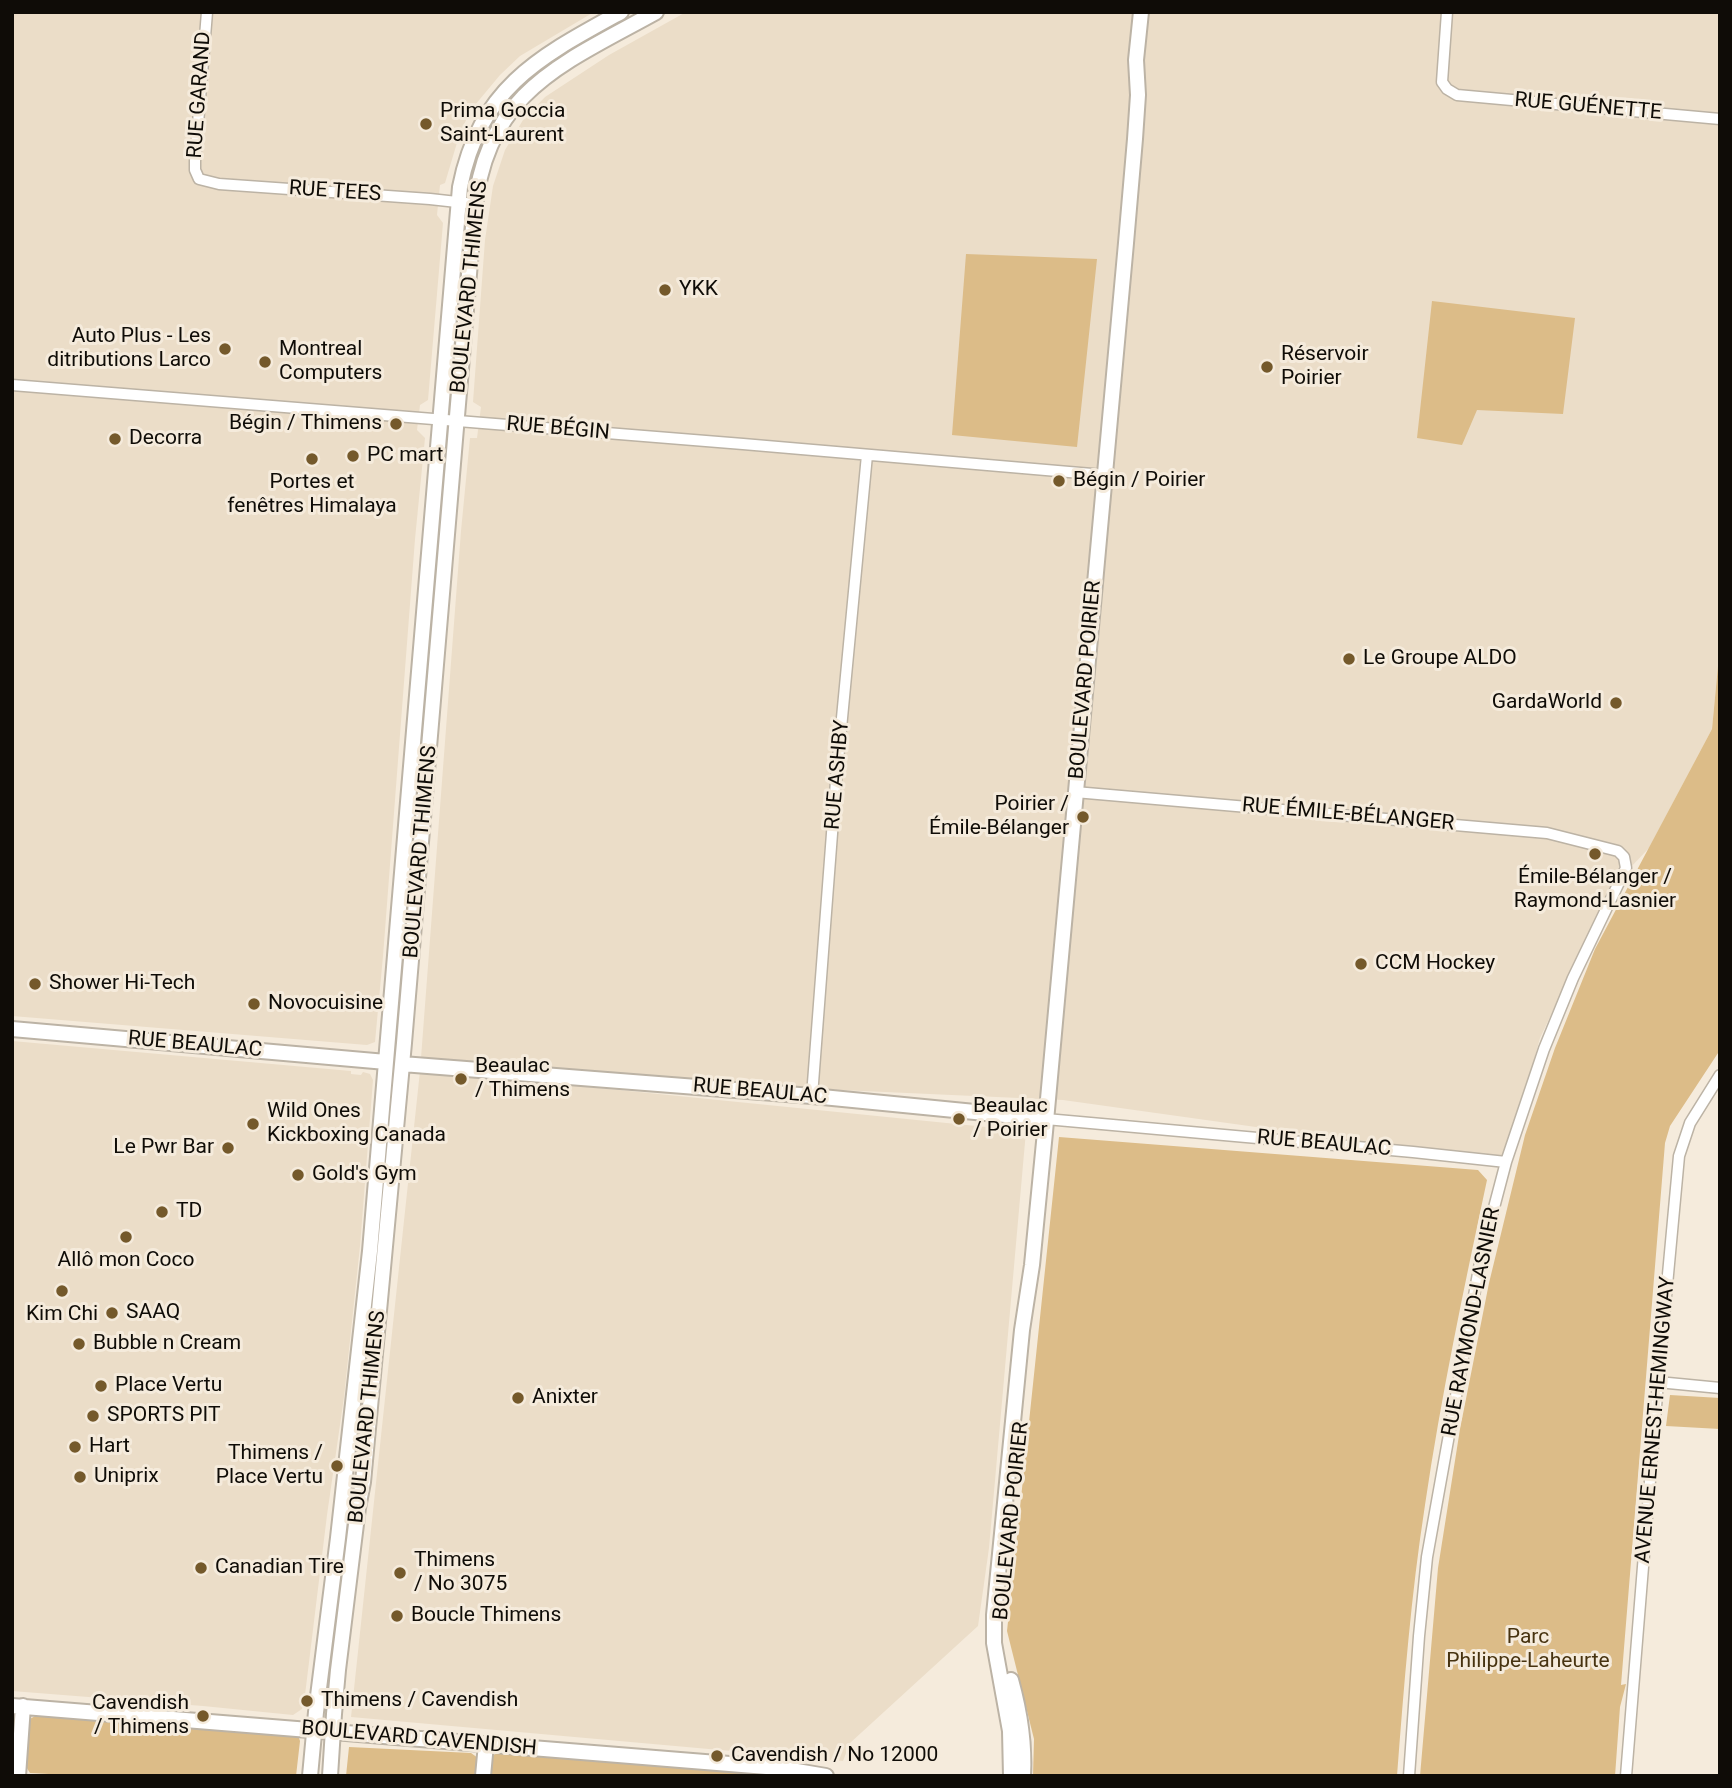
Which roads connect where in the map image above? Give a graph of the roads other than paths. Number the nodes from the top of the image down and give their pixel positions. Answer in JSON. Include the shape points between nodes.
{"nodes":[{"id":1,"x":207,"y":12,"type":"edge"},
{"id":2,"x":621,"y":12,"type":"edge"},
{"id":3,"x":656,"y":12,"type":"edge"},
{"id":4,"x":1141,"y":12,"type":"edge"},
{"id":5,"x":1148,"y":12,"type":"edge"},
{"id":6,"x":1447,"y":12,"type":"edge"},
{"id":7,"x":1138,"y":95,"type":"junction"},
{"id":8,"x":1720,"y":118,"type":"edge"},
{"id":9,"x":198,"y":177,"type":"joint"},
{"id":10,"x":458,"y":202,"type":"junction"},
{"id":11,"x":475,"y":204,"type":"junction"},
{"id":12,"x":12,"y":385,"type":"edge"},
{"id":13,"x":440,"y":420,"type":"junction"},
{"id":14,"x":457,"y":421,"type":"junction"},
{"id":15,"x":867,"y":455,"type":"junction"},
{"id":16,"x":1104,"y":475,"type":"junction"},
{"id":17,"x":430,"y":540,"type":"junction"},
{"id":18,"x":447,"y":541,"type":"junction"},
{"id":19,"x":420,"y":657,"type":"junction"},
{"id":20,"x":437,"y":658,"type":"junction"},
{"id":21,"x":1075,"y":792,"type":"junction"},
{"id":22,"x":1618,"y":851,"type":"joint"},
{"id":23,"x":12,"y":1029,"type":"edge"},
{"id":24,"x":386,"y":1062,"type":"junction"},
{"id":25,"x":402,"y":1064,"type":"junction"},
{"id":26,"x":1720,"y":1075,"type":"edge"},
{"id":27,"x":812,"y":1096,"type":"junction"},
{"id":28,"x":1046,"y":1119,"type":"junction"},
{"id":29,"x":1506,"y":1163,"type":"junction"},
{"id":30,"x":1032,"y":1265,"type":"junction"},
{"id":31,"x":1658,"y":1382,"type":"junction"},
{"id":32,"x":1720,"y":1388,"type":"edge"},
{"id":33,"x":18,"y":1706,"type":"edge"},
{"id":34,"x":313,"y":1731,"type":"junction"},
{"id":35,"x":333,"y":1732,"type":"junction"},
{"id":36,"x":486,"y":1744,"type":"junction"},
{"id":37,"x":18,"y":1776,"type":"edge"},
{"id":38,"x":310,"y":1776,"type":"edge"},
{"id":39,"x":330,"y":1776,"type":"edge"},
{"id":40,"x":483,"y":1776,"type":"edge"},
{"id":41,"x":826,"y":1776,"type":"edge"},
{"id":42,"x":1011,"y":1776,"type":"edge"},
{"id":43,"x":1023,"y":1776,"type":"edge"},
{"id":44,"x":1409,"y":1776,"type":"edge"},
{"id":45,"x":1626,"y":1776,"type":"edge"}],
"edges":[{"from":1,"to":9,"type":"street","name":"RUE GARAND","via":[[195,153]]},
{"from":2,"to":10,"type":"street","name":"BOULEVARD THIMENS","via":[[543,58],[509,86],[473,142]]},
{"from":3,"to":11,"type":"street","name":"BOULEVARD THIMENS","via":[[563,64],[526,93],[491,142]]},
{"from":4,"to":7,"type":"street","name":"BOULEVARD POIRIER"},
{"from":5,"to":7,"type":"street","name":"BOULEVARD POIRIER"},
{"from":6,"to":8,"type":"street","name":"RUE GUÉNETTE","via":[[1442,82],[1457,95]]},
{"from":7,"to":16,"type":"street","name":"BOULEVARD POIRIER"},
{"from":9,"to":10,"type":"street","name":"RUE TEES","via":[[211,184]]},
{"from":10,"to":11,"type":"street","name":"RUE TEES"},
{"from":10,"to":13,"type":"street","name":"BOULEVARD THIMENS"},
{"from":11,"to":14,"type":"street","name":"BOULEVARD THIMENS"},
{"from":12,"to":13,"type":"street","name":"RUE BÉGIN"},
{"from":13,"to":14,"type":"street","name":"RUE BÉGIN"},
{"from":13,"to":17,"type":"street","name":"BOULEVARD THIMENS"},
{"from":14,"to":15,"type":"street","name":"RUE BÉGIN"},
{"from":14,"to":18,"type":"street","name":"BOULEVARD THIMENS"},
{"from":15,"to":16,"type":"street","name":"RUE BÉGIN"},
{"from":15,"to":27,"type":"street","name":"RUE ASHBY"},
{"from":16,"to":21,"type":"street","name":"BOULEVARD POIRIER"},
{"from":17,"to":18,"type":"street"},
{"from":17,"to":19,"type":"street","name":"BOULEVARD THIMENS"},
{"from":18,"to":20,"type":"street","name":"BOULEVARD THIMENS"},
{"from":19,"to":20,"type":"street"},
{"from":19,"to":24,"type":"street","name":"BOULEVARD THIMENS"},
{"from":20,"to":25,"type":"street","name":"BOULEVARD THIMENS"},
{"from":21,"to":22,"type":"street","name":"RUE ÉMILE-BÉLANGER","via":[[1547,833]]},
{"from":21,"to":28,"type":"street","name":"BOULEVARD POIRIER"},
{"from":22,"to":29,"type":"street","name":"RUE RAYMOND-LASNIER","via":[[1626,868],[1544,1049]]},
{"from":23,"to":24,"type":"street","name":"RUE BEAULAC"},
{"from":24,"to":25,"type":"street","name":"RUE BEAULAC"},
{"from":24,"to":34,"type":"street","name":"BOULEVARD THIMENS","via":[[364,1317]]},
{"from":25,"to":27,"type":"street","name":"RUE BEAULAC"},
{"from":25,"to":35,"type":"street","name":"BOULEVARD THIMENS","via":[[363,1482]]},
{"from":26,"to":31,"type":"street","name":"AVENUE ERNEST-HEMINGWAY","via":[[1690,1123],[1679,1156]]},
{"from":27,"to":28,"type":"street","name":"RUE BEAULAC"},
{"from":28,"to":29,"type":"street","name":"RUE BEAULAC"},
{"from":28,"to":30,"type":"street","name":"BOULEVARD POIRIER"},
{"from":29,"to":44,"type":"street","name":"RUE RAYMOND-LASNIER","via":[[1481,1256],[1427,1557]]},
{"from":30,"to":42,"type":"street","name":"BOULEVARD POIRIER","via":[[994,1615],[995,1651],[1010,1731]]},
{"from":30,"to":43,"type":"street","name":"BOULEVARD POIRIER","via":[[1030,1329],[1001,1624],[1022,1728]]},
{"from":31,"to":32,"type":"street"},
{"from":31,"to":45,"type":"street","name":"AVENUE ERNEST-HEMINGWAY"},
{"from":33,"to":34,"type":"street","name":"BOULEVARD CAVENDISH"},
{"from":33,"to":37,"type":"street"},
{"from":34,"to":35,"type":"street","name":"BOULEVARD CAVENDISH"},
{"from":34,"to":38,"type":"street","name":"BOULEVARD THIMENS"},
{"from":35,"to":36,"type":"street","name":"BOULEVARD CAVENDISH"},
{"from":35,"to":39,"type":"street","name":"BOULEVARD THIMENS"},
{"from":36,"to":40,"type":"street"},
{"from":36,"to":41,"type":"street","name":"BOULEVARD CAVENDISH"}]}
